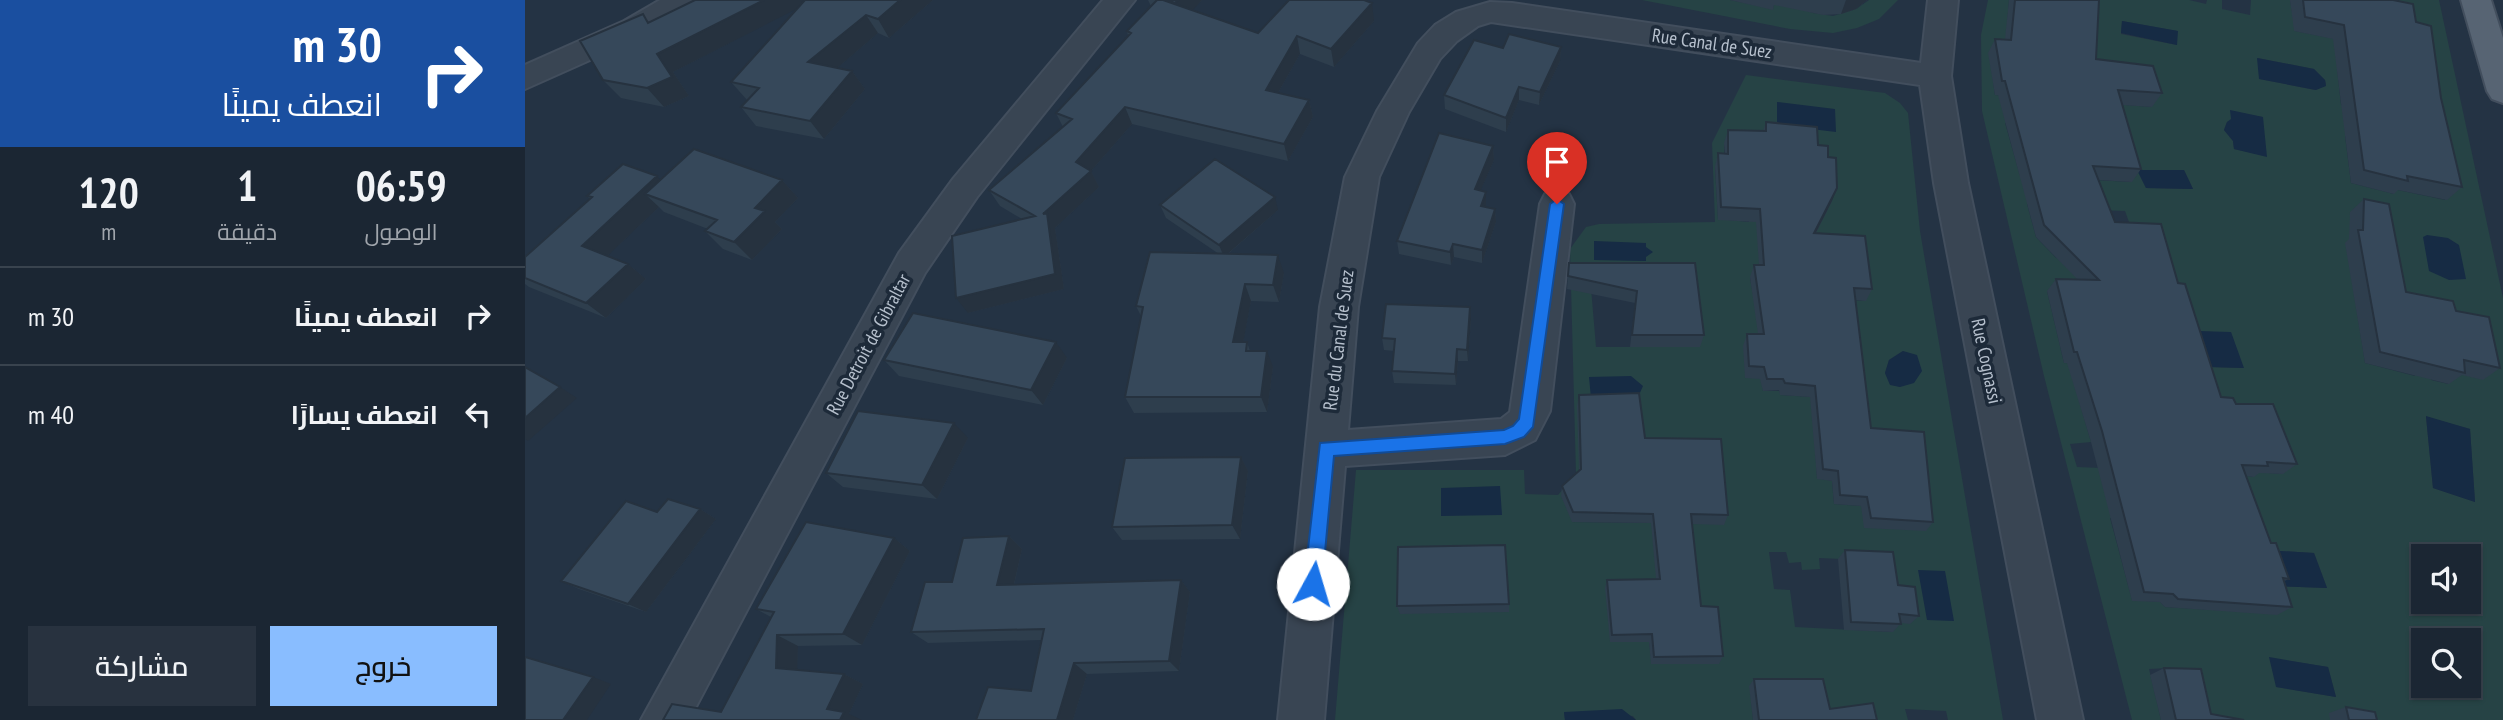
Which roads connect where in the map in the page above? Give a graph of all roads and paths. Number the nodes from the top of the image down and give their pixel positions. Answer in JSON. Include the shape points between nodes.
{"nodes":[{"id":1,"x":684,"y":0,"type":"edge"},
{"id":2,"x":1121,"y":0,"type":"edge"},
{"id":3,"x":1943,"y":0,"type":"edge"},
{"id":4,"x":2476,"y":0,"type":"edge"},
{"id":5,"x":1490,"y":12,"type":"joint"},
{"id":6,"x":1935,"y":76,"type":"junction"},
{"id":7,"x":525,"y":78,"type":"edge"},
{"id":8,"x":2503,"y":91,"type":"edge"},
{"id":9,"x":1557,"y":204,"type":"dead end"},
{"id":10,"x":1326,"y":449,"type":"junction"},
{"id":11,"x":664,"y":720,"type":"edge"},
{"id":12,"x":1301,"y":720,"type":"edge"},
{"id":13,"x":2060,"y":720,"type":"edge"}],
"edges":[{"from":1,"to":7,"type":"street"},
{"from":2,"to":11,"type":"street","name":"Rue Detroit de Gibraltar","via":[[965,188],[912,262]]},
{"from":3,"to":6,"type":"street","name":"Rue Cognassi"},
{"from":4,"to":8,"type":"main road"},
{"from":5,"to":6,"type":"street","name":"Rue Canal de Suez"},
{"from":5,"to":10,"type":"street","name":"Rue du Canal de Suez","via":[[1467,19],[1429,51],[1393,111],[1362,177],[1339,307]]},
{"from":6,"to":13,"type":"street","name":"Rue Cognassi","via":[[1951,183]]},
{"from":9,"to":10,"type":"street","via":[[1527,422],[1505,437]]},
{"from":10,"to":12,"type":"street","name":"Rue du Canal de Suez"}]}
